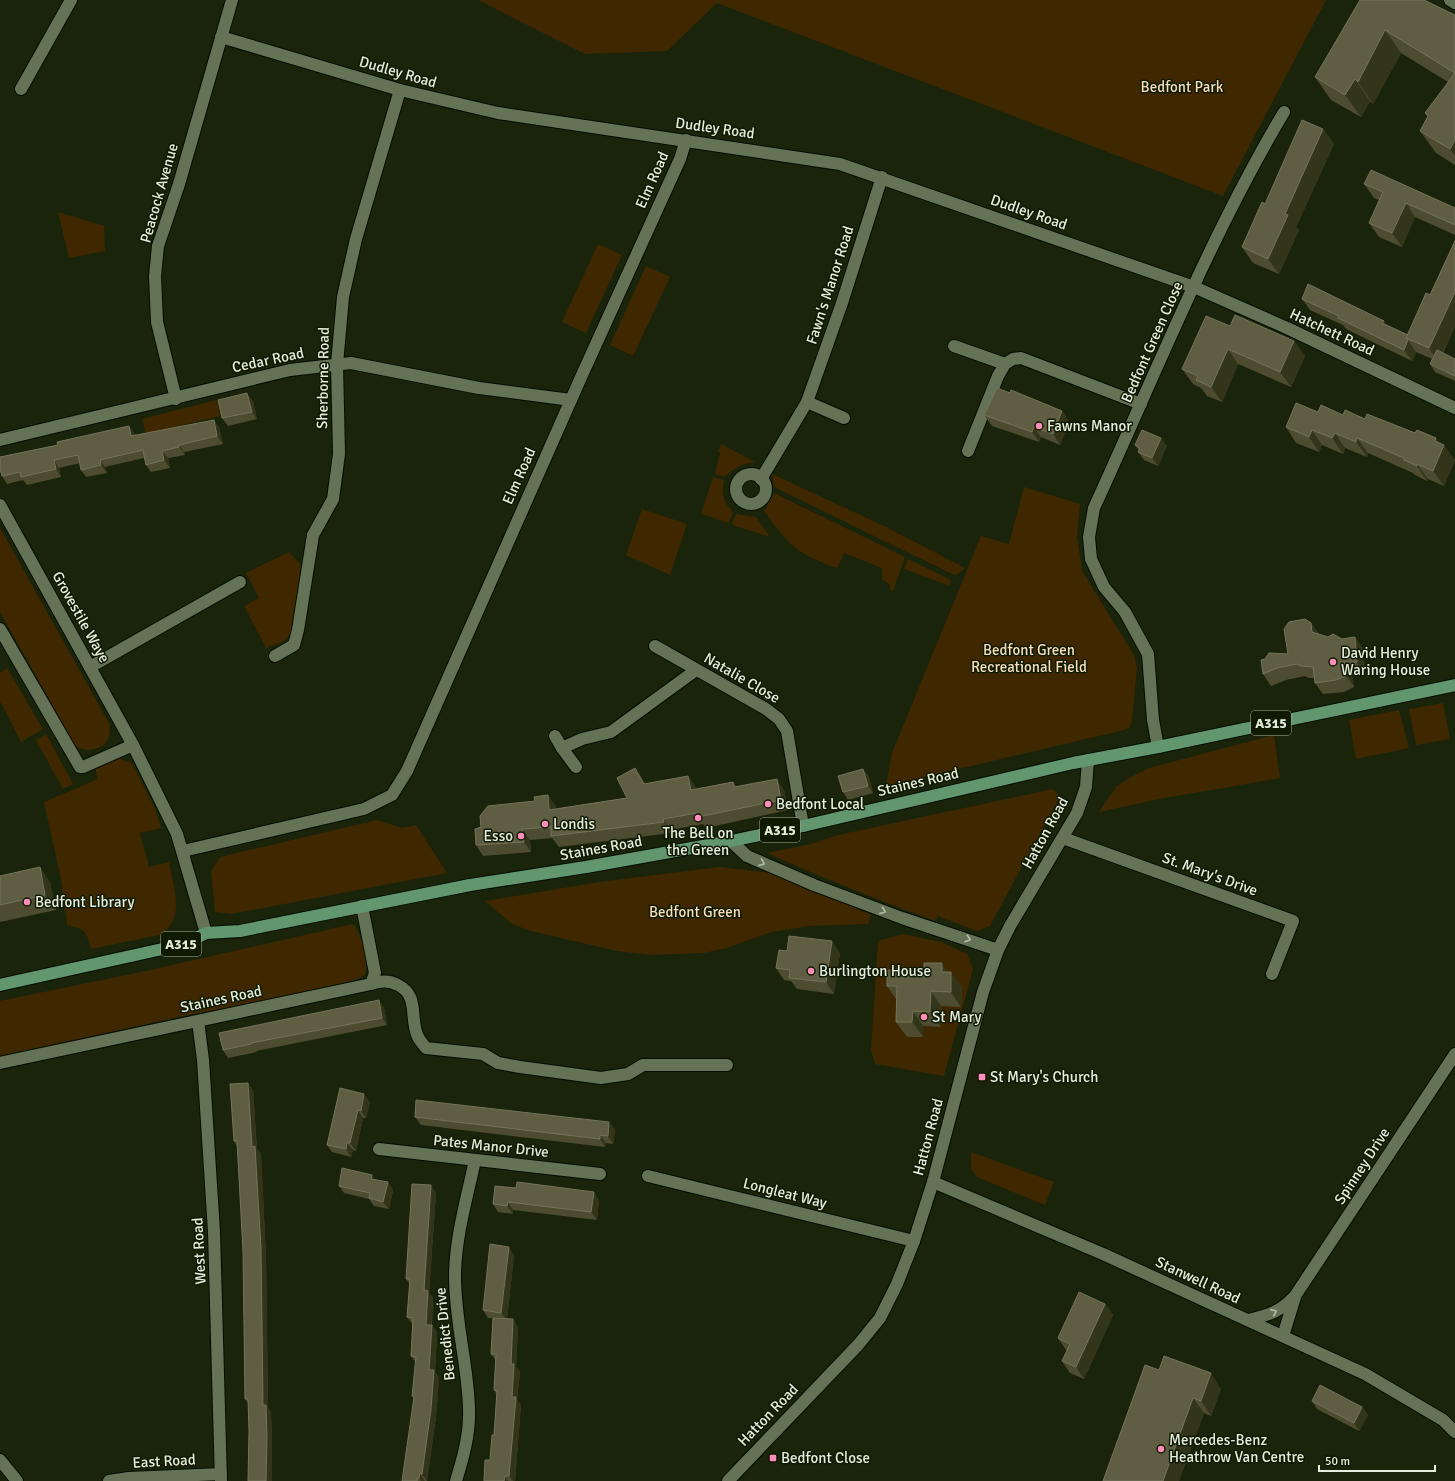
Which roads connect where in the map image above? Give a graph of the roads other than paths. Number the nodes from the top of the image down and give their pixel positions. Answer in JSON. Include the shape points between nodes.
{"nodes":[{"id":1,"x":71,"y":0,"type":"edge"},
{"id":2,"x":232,"y":0,"type":"edge"},
{"id":3,"x":1450,"y":0,"type":"edge"},
{"id":4,"x":1455,"y":3,"type":"edge"},
{"id":5,"x":221,"y":36,"type":"junction"},
{"id":6,"x":21,"y":89,"type":"dead end"},
{"id":7,"x":400,"y":90,"type":"junction"},
{"id":8,"x":1284,"y":112,"type":"dead end"},
{"id":9,"x":686,"y":140,"type":"junction"},
{"id":10,"x":882,"y":177,"type":"junction"},
{"id":11,"x":1194,"y":287,"type":"junction"},
{"id":12,"x":954,"y":346,"type":"dead end"},
{"id":13,"x":337,"y":364,"type":"junction"},
{"id":14,"x":1004,"y":364,"type":"junction"},
{"id":15,"x":176,"y":399,"type":"junction"},
{"id":16,"x":571,"y":400,"type":"junction"},
{"id":17,"x":807,"y":402,"type":"junction"},
{"id":18,"x":1141,"y":404,"type":"junction"},
{"id":19,"x":1455,"y":408,"type":"edge"},
{"id":20,"x":844,"y":418,"type":"dead end"},
{"id":21,"x":0,"y":440,"type":"edge"},
{"id":22,"x":968,"y":452,"type":"dead end"},
{"id":23,"x":761,"y":479,"type":"dead end"},
{"id":24,"x":0,"y":506,"type":"edge"},
{"id":25,"x":240,"y":582,"type":"dead end"},
{"id":26,"x":0,"y":629,"type":"edge"},
{"id":27,"x":655,"y":646,"type":"dead end"},
{"id":28,"x":275,"y":656,"type":"dead end"},
{"id":29,"x":90,"y":667,"type":"junction"},
{"id":30,"x":696,"y":670,"type":"junction"},
{"id":31,"x":1455,"y":685,"type":"edge"},
{"id":32,"x":555,"y":736,"type":"dead end"},
{"id":33,"x":133,"y":745,"type":"junction"},
{"id":34,"x":1158,"y":747,"type":"junction"},
{"id":35,"x":562,"y":748,"type":"junction"},
{"id":36,"x":1088,"y":760,"type":"junction"},
{"id":37,"x":576,"y":767,"type":"dead end"},
{"id":38,"x":803,"y":826,"type":"junction"},
{"id":39,"x":1063,"y":838,"type":"junction"},
{"id":40,"x":731,"y":840,"type":"junction"},
{"id":41,"x":183,"y":851,"type":"junction"},
{"id":42,"x":362,"y":906,"type":"junction"},
{"id":43,"x":206,"y":934,"type":"junction"},
{"id":44,"x":998,"y":950,"type":"junction"},
{"id":45,"x":1272,"y":974,"type":"dead end"},
{"id":46,"x":0,"y":984,"type":"edge"},
{"id":47,"x":371,"y":984,"type":"junction"},
{"id":48,"x":198,"y":1021,"type":"junction"},
{"id":49,"x":1455,"y":1054,"type":"edge"},
{"id":50,"x":0,"y":1063,"type":"edge"},
{"id":51,"x":727,"y":1065,"type":"dead end"},
{"id":52,"x":379,"y":1149,"type":"dead end"},
{"id":53,"x":475,"y":1160,"type":"junction"},
{"id":54,"x":600,"y":1174,"type":"dead end"},
{"id":55,"x":648,"y":1176,"type":"dead end"},
{"id":56,"x":933,"y":1182,"type":"junction"},
{"id":57,"x":914,"y":1241,"type":"junction"},
{"id":58,"x":1295,"y":1296,"type":"junction"},
{"id":59,"x":1248,"y":1320,"type":"junction"},
{"id":60,"x":1284,"y":1336,"type":"junction"},
{"id":61,"x":1443,"y":1420,"type":"junction"},
{"id":62,"x":1455,"y":1423,"type":"edge"},
{"id":63,"x":1455,"y":1432,"type":"edge"},
{"id":64,"x":0,"y":1460,"type":"edge"},
{"id":65,"x":221,"y":1477,"type":"edge"},
{"id":66,"x":18,"y":1481,"type":"edge"},
{"id":67,"x":109,"y":1481,"type":"edge"},
{"id":68,"x":456,"y":1481,"type":"edge"},
{"id":69,"x":728,"y":1481,"type":"edge"}],
"edges":[{"from":1,"to":6,"type":"street"},
{"from":2,"to":5,"type":"street","name":"Peacock Avenue"},
{"from":3,"to":4,"type":"street"},
{"from":5,"to":7,"type":"street","name":"Dudley Road"},
{"from":5,"to":15,"type":"street","name":"Peacock Avenue","via":[[179,184],[158,246],[157,322]]},
{"from":7,"to":9,"type":"street","name":"Dudley Road","via":[[498,113]]},
{"from":7,"to":13,"type":"street","name":"Sherborne Road","via":[[356,239],[343,296]]},
{"from":8,"to":11,"type":"street","name":"Bedfont Green Close","via":[[1253,166]]},
{"from":9,"to":10,"type":"street","name":"Dudley Road","via":[[840,164]]},
{"from":9,"to":16,"type":"street","name":"Elm Road","via":[[680,159]]},
{"from":10,"to":11,"type":"street","name":"Dudley Road"},
{"from":10,"to":17,"type":"street","name":"Fawn's Manor Road"},
{"from":11,"to":18,"type":"street","name":"Bedfont Green Close"},
{"from":11,"to":19,"type":"street","name":"Hatchett Road"},
{"from":12,"to":14,"type":"street"},
{"from":13,"to":15,"type":"street","name":"Cedar Road","via":[[290,370]]},
{"from":13,"to":16,"type":"street","name":"Cedar Road","via":[[351,363],[479,388]]},
{"from":13,"to":28,"type":"street","name":"Sherborne Road","via":[[339,454],[333,499],[313,535],[294,645]]},
{"from":14,"to":18,"type":"street","via":[[1021,358]]},
{"from":14,"to":22,"type":"street"},
{"from":15,"to":21,"type":"street","name":"Cedar Road"},
{"from":16,"to":41,"type":"street","name":"Elm Road","via":[[407,771],[392,795],[364,809]]},
{"from":17,"to":20,"type":"street"},
{"from":17,"to":23,"type":"street","name":"Fawn's Manor Road"},
{"from":18,"to":34,"type":"street","name":"Bedfont Green Close","via":[[1094,508],[1089,537],[1091,559],[1104,587],[1125,612],[1148,654],[1152,720]]},
{"from":24,"to":29,"type":"street","name":"Grovestile Waye"},
{"from":25,"to":29,"type":"street"},
{"from":26,"to":33,"type":"street","via":[[80,767]]},
{"from":27,"to":30,"type":"street","name":"Natalie Close"},
{"from":29,"to":33,"type":"street","name":"Grovestile Waye"},
{"from":30,"to":35,"type":"street","via":[[611,732],[582,739]]},
{"from":30,"to":38,"type":"street","name":"Natalie Close","via":[[780,719],[787,731]]},
{"from":31,"to":34,"type":"main road","name":"Staines Road","number":"A315"},
{"from":32,"to":35,"type":"street"},
{"from":33,"to":41,"type":"street","name":"Grovestile Waye"},
{"from":34,"to":36,"type":"main road","name":"Staines Road","number":"A315"},
{"from":35,"to":37,"type":"street"},
{"from":36,"to":38,"type":"main road","name":"Staines Road","number":"A315"},
{"from":36,"to":39,"type":"street","name":"Hatton Road","via":[[1086,787],[1077,813]]},
{"from":38,"to":40,"type":"main road","name":"Staines Road","number":"A315"},
{"from":39,"to":44,"type":"street","name":"Hatton Road","via":[[1013,920]]},
{"from":39,"to":45,"type":"street","name":"St. Mary's Drive","via":[[1293,921]]},
{"from":40,"to":42,"type":"main road","name":"Staines Road","number":"A315"},
{"from":40,"to":44,"type":"street","one_way":true,"via":[[747,856],[814,885],[897,917]]},
{"from":41,"to":43,"type":"street","name":"Grovestile Waye"},
{"from":42,"to":43,"type":"main road","name":"Staines Road","number":"A315","via":[[240,931]]},
{"from":42,"to":47,"type":"street","via":[[375,973]]},
{"from":43,"to":46,"type":"main road","name":"Staines Road","number":"A315","via":[[185,944]]},
{"from":44,"to":56,"type":"street","name":"Hatton Road","via":[[983,992]]},
{"from":47,"to":48,"type":"street","name":"Staines Road"},
{"from":47,"to":51,"type":"street","name":"Staines Road","via":[[382,981],[406,989],[412,1000],[418,1037],[426,1048],[483,1054],[498,1063],[601,1078],[628,1074],[643,1065]]},
{"from":48,"to":50,"type":"street","name":"Staines Road"},
{"from":48,"to":65,"type":"street","name":"West Road","via":[[204,1060],[214,1232]]},
{"from":49,"to":58,"type":"street","name":"Spinney Drive"},
{"from":52,"to":53,"type":"street","name":"Pates Manor Drive"},
{"from":53,"to":54,"type":"street","name":"Pates Manor Drive"},
{"from":53,"to":68,"type":"street","name":"Benedict Drive","via":[[458,1242],[455,1276],[457,1324],[469,1410],[465,1451]]},
{"from":55,"to":57,"type":"street","name":"Longleat Way"},
{"from":56,"to":57,"type":"street","name":"Hatton Road"},
{"from":56,"to":59,"type":"street","name":"Stanwell Road","via":[[1103,1254]]},
{"from":57,"to":69,"type":"street","name":"Hatton Road","via":[[880,1318],[858,1345]]},
{"from":59,"to":58,"type":"street","name":"Spinney Drive","one_way":true,"via":[[1283,1309]]},
{"from":58,"to":60,"type":"street","name":"Spinney Drive"},
{"from":59,"to":60,"type":"street","name":"Stanwell Road"},
{"from":60,"to":61,"type":"street","name":"Stanwell Road","via":[[1365,1374]]},
{"from":61,"to":62,"type":"street","name":"Stanwell Road"},
{"from":61,"to":63,"type":"street","name":"Stanwell Road"},
{"from":64,"to":66,"type":"street"},
{"from":65,"to":67,"type":"street","name":"East Road","via":[[129,1478]]}]}
